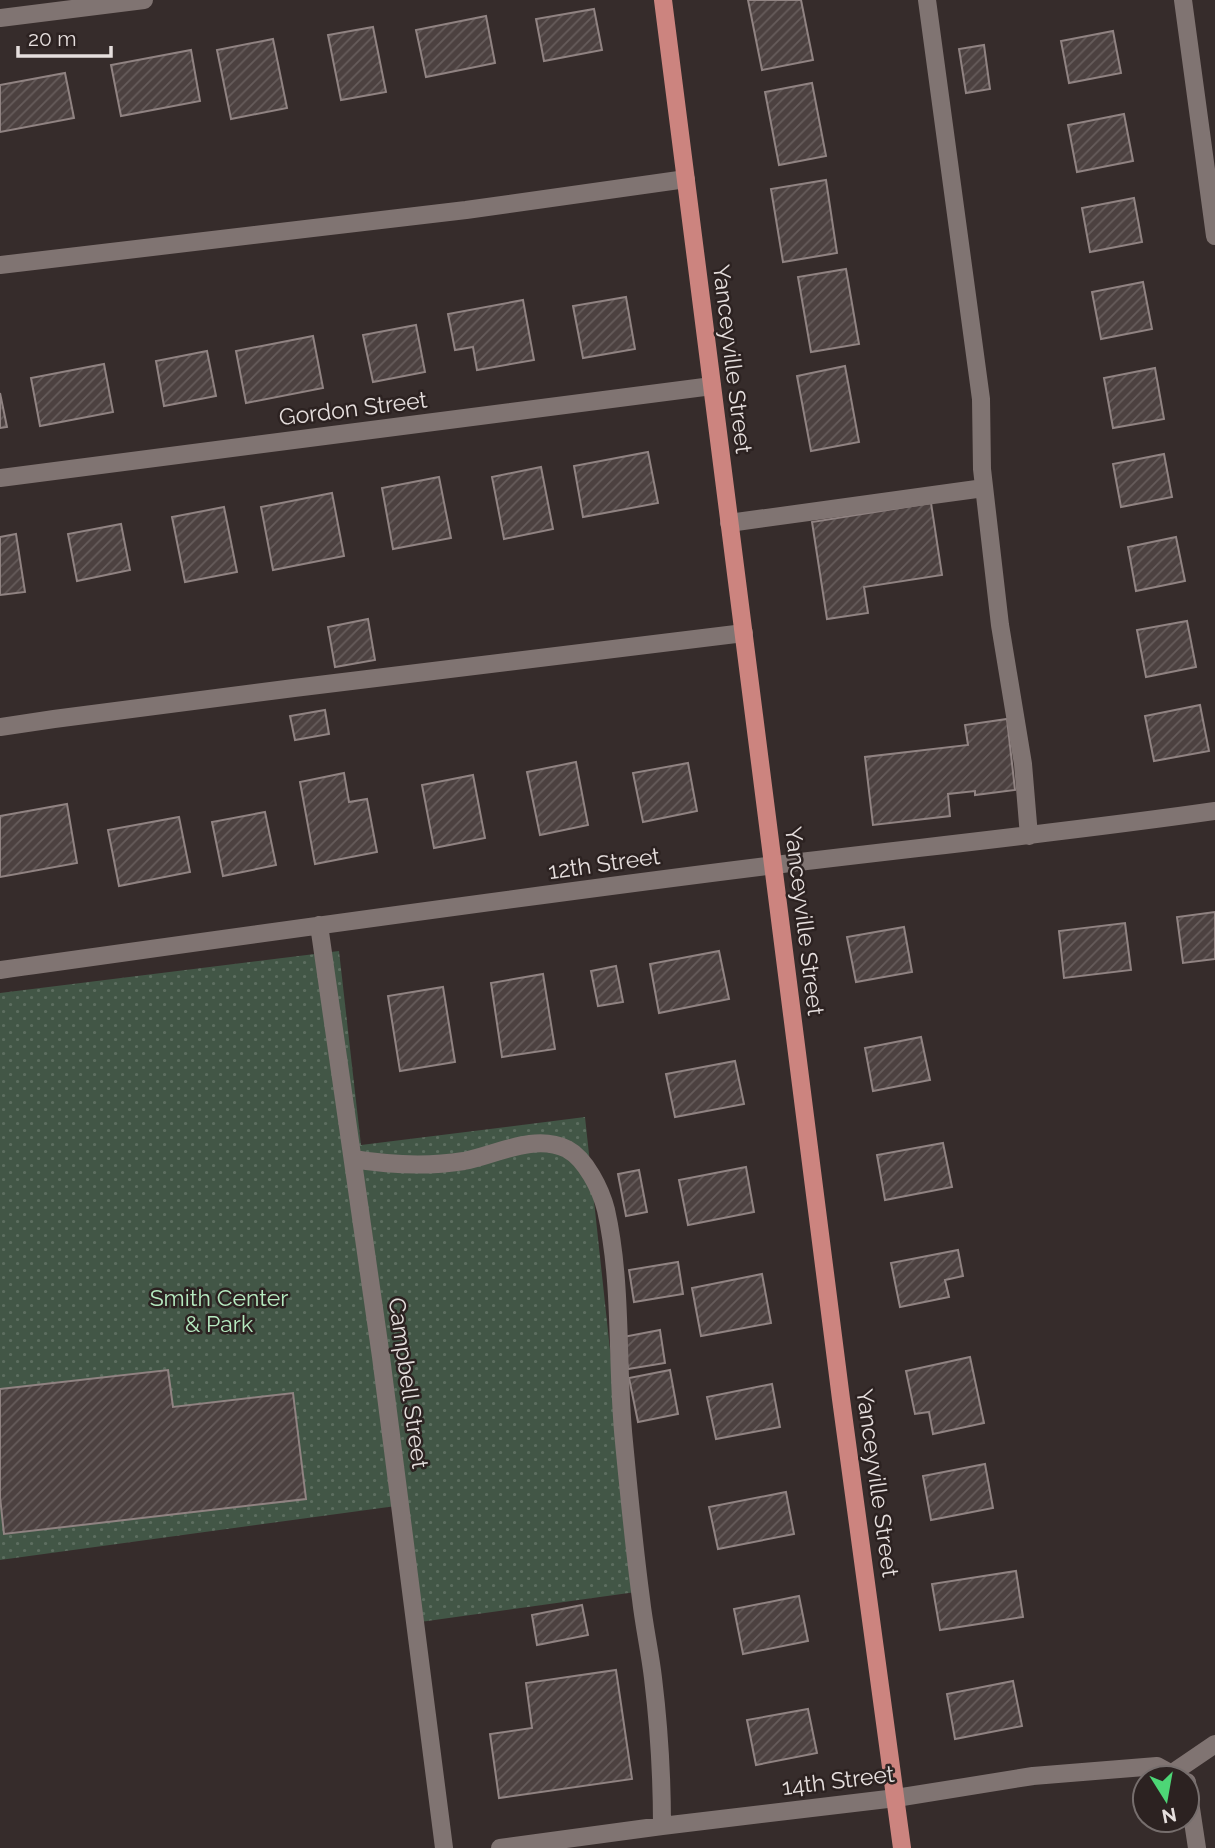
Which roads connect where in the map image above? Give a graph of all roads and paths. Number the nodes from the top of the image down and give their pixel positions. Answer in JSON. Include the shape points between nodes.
{"nodes":[{"id":1,"x":144,"y":0,"type":"edge"},
{"id":2,"x":663,"y":0,"type":"edge"},
{"id":3,"x":927,"y":0,"type":"edge"},
{"id":4,"x":1183,"y":0,"type":"edge"},
{"id":5,"x":0,"y":18,"type":"edge"},
{"id":6,"x":686,"y":179,"type":"junction"},
{"id":7,"x":1215,"y":236,"type":"edge"},
{"id":8,"x":0,"y":265,"type":"edge"},
{"id":9,"x":712,"y":386,"type":"junction"},
{"id":10,"x":0,"y":478,"type":"edge"},
{"id":11,"x":984,"y":488,"type":"junction"},
{"id":12,"x":729,"y":523,"type":"junction"},
{"id":13,"x":744,"y":633,"type":"junction"},
{"id":14,"x":0,"y":727,"type":"edge"},
{"id":15,"x":1215,"y":811,"type":"edge"},
{"id":16,"x":1029,"y":836,"type":"junction"},
{"id":17,"x":774,"y":865,"type":"junction"},
{"id":18,"x":319,"y":925,"type":"junction"},
{"id":19,"x":0,"y":970,"type":"edge"},
{"id":20,"x":353,"y":1159,"type":"junction"},
{"id":21,"x":1215,"y":1744,"type":"edge"},
{"id":22,"x":1194,"y":1764,"type":"edge"},
{"id":23,"x":1131,"y":1768,"type":"edge"},
{"id":24,"x":896,"y":1798,"type":"junction"},
{"id":25,"x":662,"y":1826,"type":"junction"},
{"id":26,"x":444,"y":1848,"type":"edge"},
{"id":27,"x":500,"y":1848,"type":"edge"},
{"id":28,"x":902,"y":1848,"type":"edge"}],
"edges":[{"from":1,"to":5,"type":"street"},
{"from":2,"to":6,"type":"main road","name":"Yanceyville Street"},
{"from":3,"to":11,"type":"street","via":[[981,399]]},
{"from":4,"to":7,"type":"street"},
{"from":6,"to":8,"type":"street"},
{"from":6,"to":9,"type":"main road","name":"Yanceyville Street"},
{"from":9,"to":10,"type":"street","name":"Gordon Street"},
{"from":9,"to":12,"type":"main road","name":"Yanceyville Street"},
{"from":11,"to":12,"type":"street"},
{"from":11,"to":16,"type":"street"},
{"from":12,"to":13,"type":"main road","name":"Yanceyville Street"},
{"from":13,"to":14,"type":"street"},
{"from":13,"to":17,"type":"main road","name":"Yanceyville Street"},
{"from":15,"to":16,"type":"street","name":"12th Street"},
{"from":16,"to":17,"type":"street","name":"12th Street"},
{"from":17,"to":18,"type":"street","name":"12th Street"},
{"from":17,"to":24,"type":"main road","name":"Yanceyville Street"},
{"from":18,"to":19,"type":"street","name":"12th Street"},
{"from":18,"to":20,"type":"street","name":"Campbell Street"},
{"from":20,"to":25,"type":"street","via":[[387,1165],[464,1161],[545,1143],[568,1150],[597,1185],[616,1277],[621,1410],[660,1747]]},
{"from":20,"to":26,"type":"street","name":"Campbell Street"},
{"from":21,"to":22,"type":"street"},
{"from":23,"to":24,"type":"street","name":"14th Street","via":[[1033,1776]]},
{"from":24,"to":25,"type":"street","name":"14th Street"},
{"from":24,"to":28,"type":"main road","name":"Yanceyville Street"},
{"from":25,"to":27,"type":"street","name":"14th Street"}]}
